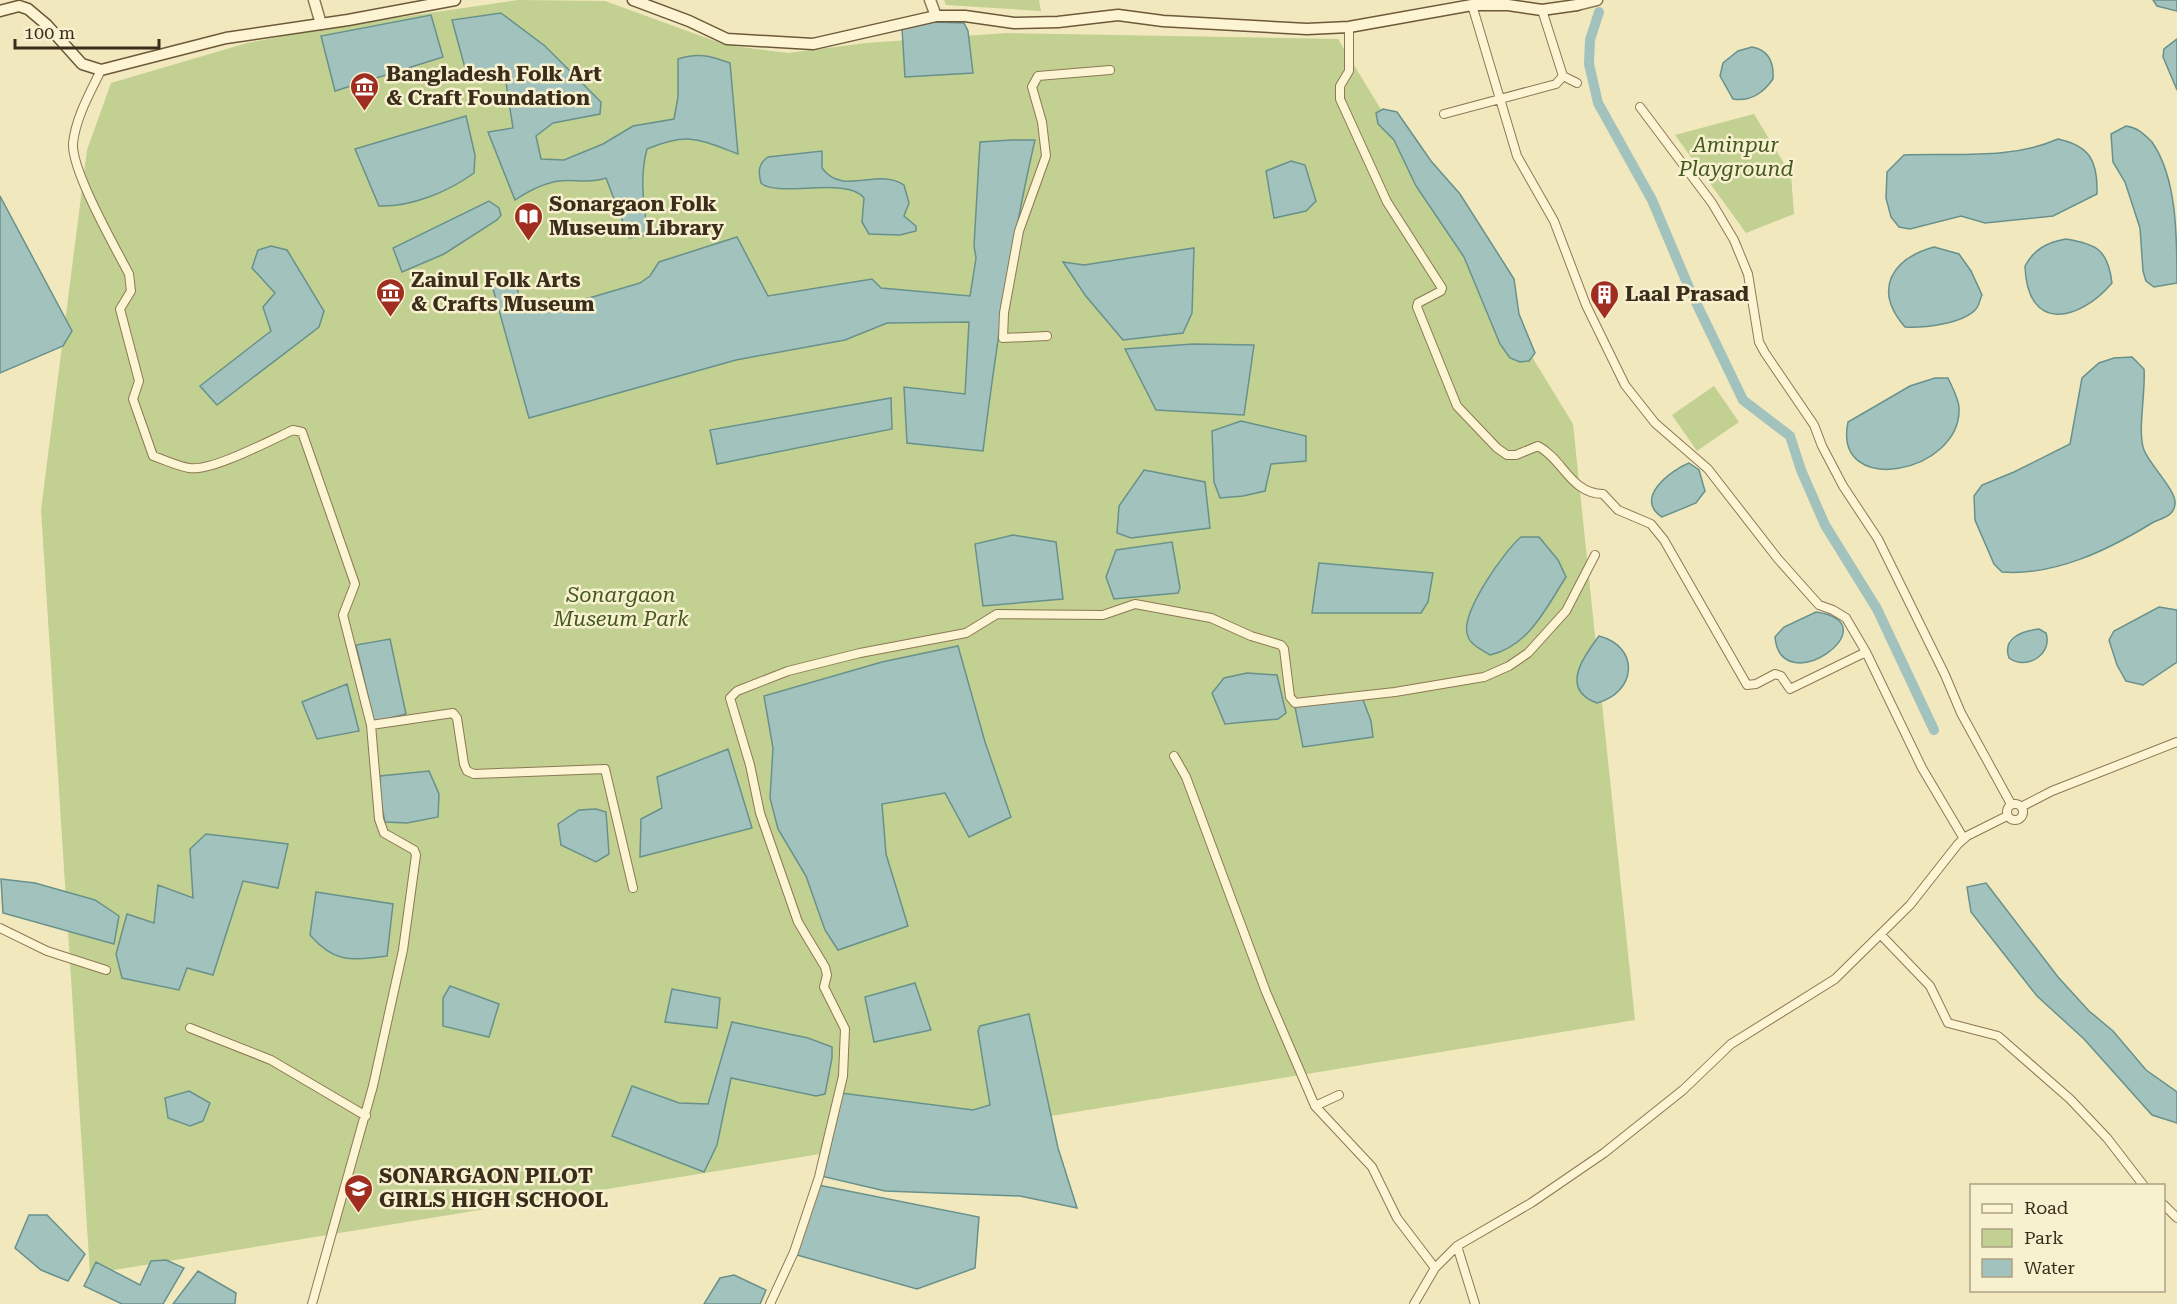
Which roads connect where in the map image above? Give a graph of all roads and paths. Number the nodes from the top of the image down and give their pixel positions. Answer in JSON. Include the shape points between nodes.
{"nodes":[{"id":1,"x":315,"y":0,"type":"edge"},
{"id":2,"x":455,"y":0,"type":"edge"},
{"id":3,"x":633,"y":0,"type":"edge"},
{"id":4,"x":930,"y":0,"type":"edge"},
{"id":5,"x":1598,"y":0,"type":"edge"},
{"id":6,"x":1508,"y":2,"type":"edge"},
{"id":7,"x":1472,"y":5,"type":"junction"},
{"id":8,"x":1542,"y":10,"type":"junction"},
{"id":9,"x":0,"y":11,"type":"edge"},
{"id":10,"x":936,"y":15,"type":"junction"},
{"id":11,"x":321,"y":24,"type":"junction"},
{"id":12,"x":1349,"y":27,"type":"junction"},
{"id":13,"x":101,"y":70,"type":"junction"},
{"id":14,"x":1110,"y":70,"type":"dead end"},
{"id":15,"x":1563,"y":76,"type":"junction"},
{"id":16,"x":1577,"y":83,"type":"dead end"},
{"id":17,"x":1501,"y":98,"type":"junction"},
{"id":18,"x":1640,"y":107,"type":"dead end"},
{"id":19,"x":1444,"y":114,"type":"dead end"},
{"id":20,"x":1047,"y":336,"type":"dead end"},
{"id":21,"x":1595,"y":555,"type":"dead end"},
{"id":22,"x":1866,"y":652,"type":"junction"},
{"id":23,"x":371,"y":725,"type":"junction"},
{"id":24,"x":2177,"y":742,"type":"edge"},
{"id":25,"x":1174,"y":756,"type":"dead end"},
{"id":26,"x":2011,"y":804,"type":"junction"},
{"id":27,"x":2021,"y":807,"type":"junction"},
{"id":28,"x":2007,"y":816,"type":"junction"},
{"id":29,"x":1964,"y":839,"type":"junction"},
{"id":30,"x":633,"y":888,"type":"dead end"},
{"id":31,"x":0,"y":928,"type":"edge"},
{"id":32,"x":1881,"y":935,"type":"junction"},
{"id":33,"x":106,"y":970,"type":"dead end"},
{"id":34,"x":190,"y":1028,"type":"dead end"},
{"id":35,"x":1339,"y":1095,"type":"dead end"},
{"id":36,"x":1316,"y":1106,"type":"junction"},
{"id":37,"x":366,"y":1116,"type":"junction"},
{"id":38,"x":2143,"y":1184,"type":"edge"},
{"id":39,"x":2165,"y":1206,"type":"edge"},
{"id":40,"x":2177,"y":1218,"type":"edge"},
{"id":41,"x":1457,"y":1246,"type":"junction"},
{"id":42,"x":1435,"y":1268,"type":"junction"},
{"id":43,"x":312,"y":1304,"type":"edge"},
{"id":44,"x":770,"y":1304,"type":"edge"},
{"id":45,"x":1414,"y":1304,"type":"edge"},
{"id":46,"x":1475,"y":1304,"type":"edge"}],
"edges":[{"from":1,"to":11,"type":"main road"},
{"from":2,"to":11,"type":"main road"},
{"from":3,"to":10,"type":"main road","via":[[727,39],[813,44]]},
{"from":4,"to":10,"type":"main road"},
{"from":5,"to":8,"type":"main road"},
{"from":6,"to":7,"type":"main road"},
{"from":6,"to":8,"type":"main road"},
{"from":7,"to":12,"type":"main road"},
{"from":7,"to":17,"type":"street"},
{"from":8,"to":15,"type":"street"},
{"from":9,"to":13,"type":"main road","via":[[19,6],[28,9],[81,64]]},
{"from":10,"to":12,"type":"main road","via":[[1014,23],[1119,15],[1307,29]]},
{"from":11,"to":13,"type":"main road","via":[[226,38]]},
{"from":12,"to":22,"type":"street","via":[[1349,71],[1340,86],[1340,99],[1387,202],[1442,288],[1417,307],[1457,406],[1508,455],[1538,446],[1587,492],[1603,494],[1618,510],[1651,524],[1748,685],[1775,674],[1790,689]]},
{"from":13,"to":23,"type":"street","via":[[76,124],[73,146],[83,179],[129,274],[131,291],[120,309],[139,381],[133,399],[153,456],[200,468],[219,464],[293,430],[302,432],[354,584],[343,615]]},
{"from":14,"to":20,"type":"street","via":[[1038,76],[1032,87],[1046,156],[1019,231],[1003,338]]},
{"from":15,"to":16,"type":"street"},
{"from":15,"to":17,"type":"street","via":[[1556,84]]},
{"from":17,"to":19,"type":"street"},
{"from":17,"to":22,"type":"street","via":[[1518,156],[1554,222],[1586,305],[1625,385],[1656,423],[1708,469],[1819,606],[1846,618]]},
{"from":18,"to":26,"type":"street","via":[[1712,203],[1734,240],[1748,274],[1759,342],[1814,424],[1843,486],[1878,539],[1961,713]]},
{"from":21,"to":44,"type":"street","via":[[1566,611],[1528,653],[1484,677],[1395,692],[1295,703],[1290,697],[1281,645],[1211,618],[1135,604],[1103,615],[997,614],[966,633],[788,671],[737,691],[730,698],[760,813],[798,922],[825,967],[824,987],[845,1029],[843,1076],[819,1177],[794,1252]]},
{"from":22,"to":29,"type":"street","via":[[1922,768]]},
{"from":23,"to":30,"type":"street","via":[[453,713],[464,764],[474,774],[605,769]]},
{"from":23,"to":37,"type":"street","via":[[382,830],[414,850],[416,861],[403,950]]},
{"from":24,"to":27,"type":"street"},
{"from":25,"to":36,"type":"street","via":[[1186,777],[1266,992]]},
{"from":26,"to":27,"type":"street"},
{"from":26,"to":28,"type":"street"},
{"from":27,"to":28,"type":"street","via":[[2018,819]]},
{"from":28,"to":29,"type":"street"},
{"from":29,"to":32,"type":"street"},
{"from":31,"to":33,"type":"street","via":[[47,951]]},
{"from":32,"to":38,"type":"street","via":[[1930,986],[1948,1023],[1998,1036],[2070,1099]]},
{"from":32,"to":41,"type":"street","via":[[1835,979],[1731,1044],[1683,1090],[1604,1153],[1531,1203]]},
{"from":34,"to":37,"type":"street","via":[[271,1060]]},
{"from":35,"to":36,"type":"street"},
{"from":36,"to":42,"type":"street","via":[[1372,1167],[1397,1218]]},
{"from":37,"to":43,"type":"street"},
{"from":39,"to":40,"type":"street"},
{"from":41,"to":42,"type":"street"},
{"from":41,"to":46,"type":"street"},
{"from":42,"to":45,"type":"street"}]}
